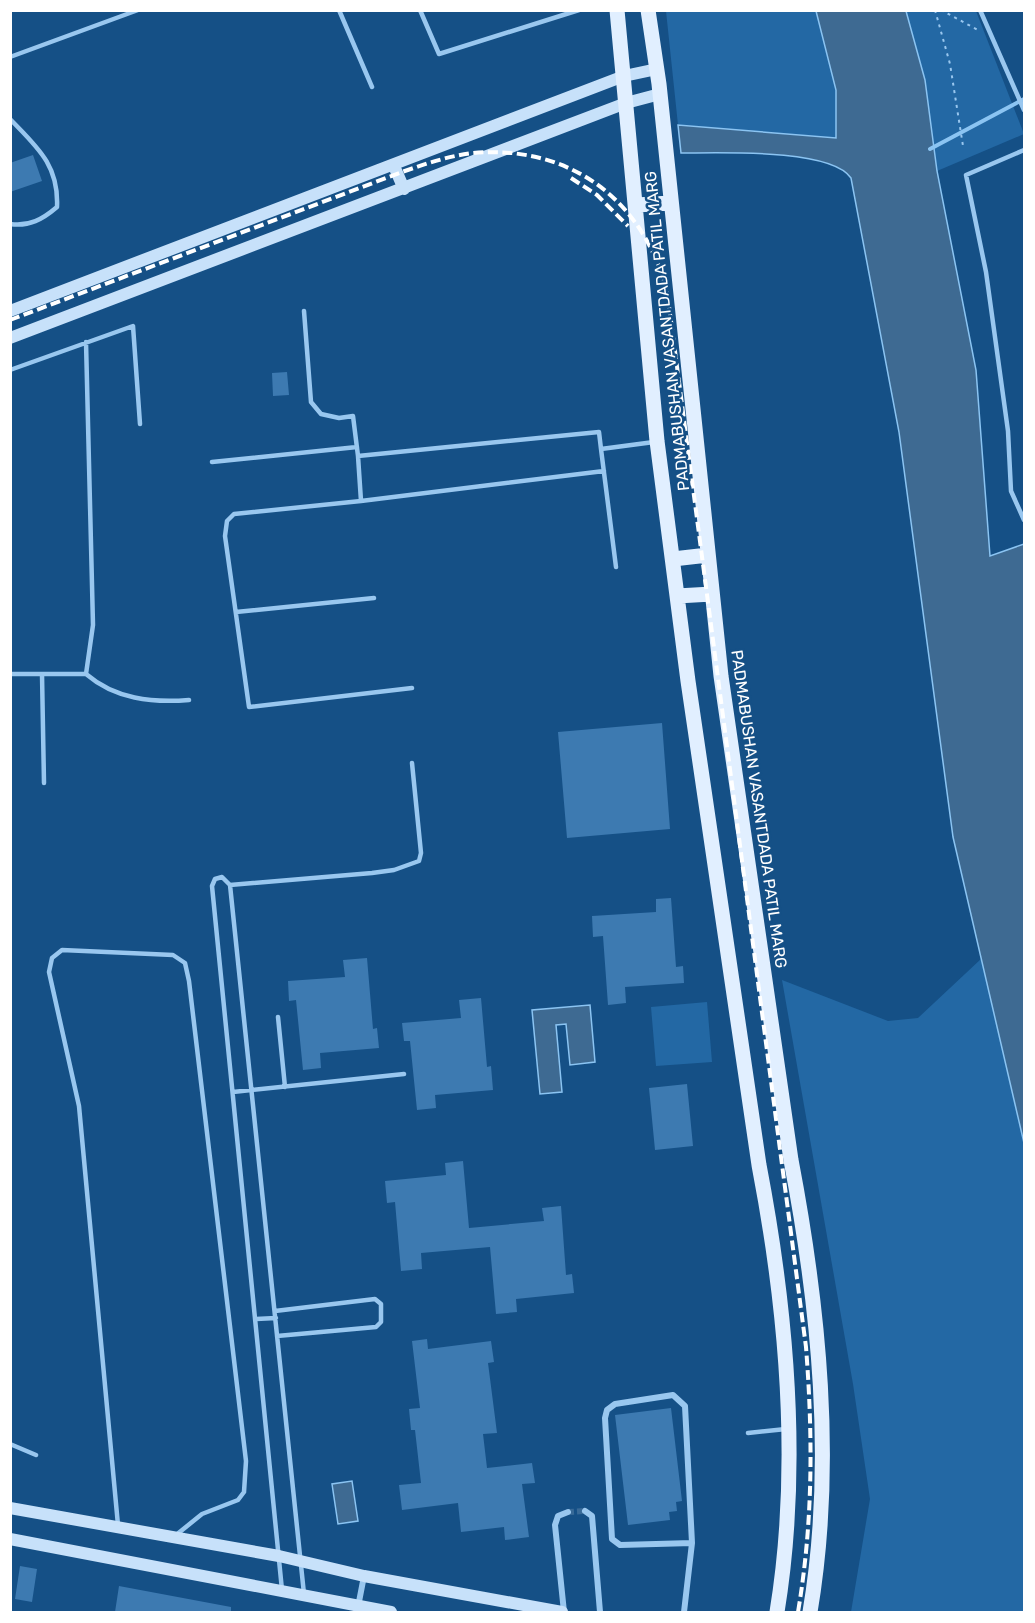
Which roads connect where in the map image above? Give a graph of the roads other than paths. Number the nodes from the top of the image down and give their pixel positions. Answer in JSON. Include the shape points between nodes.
{"nodes":[{"id":1,"x":138,"y":10,"type":"edge"},
{"id":2,"x":339,"y":10,"type":"edge"},
{"id":3,"x":420,"y":10,"type":"edge"},
{"id":4,"x":579,"y":10,"type":"edge"},
{"id":5,"x":617,"y":10,"type":"edge"},
{"id":6,"x":648,"y":10,"type":"edge"},
{"id":7,"x":980,"y":10,"type":"edge"},
{"id":8,"x":10,"y":57,"type":"edge"},
{"id":9,"x":657,"y":69,"type":"junction"},
{"id":10,"x":624,"y":76,"type":"junction"},
{"id":11,"x":372,"y":87,"type":"dead end"},
{"id":12,"x":660,"y":94,"type":"junction"},
{"id":13,"x":626,"y":103,"type":"junction"},
{"id":14,"x":1024,"y":110,"type":"edge"},
{"id":15,"x":10,"y":119,"type":"edge"},
{"id":16,"x":1024,"y":150,"type":"edge"},
{"id":17,"x":394,"y":166,"type":"junction"},
{"id":18,"x":404,"y":189,"type":"junction"},
{"id":19,"x":671,"y":202,"type":"junction"},
{"id":20,"x":636,"y":205,"type":"junction"},
{"id":21,"x":10,"y":224,"type":"edge"},
{"id":22,"x":10,"y":311,"type":"edge"},
{"id":23,"x":304,"y":311,"type":"dead end"},
{"id":24,"x":10,"y":338,"type":"edge"},
{"id":25,"x":86,"y":342,"type":"junction"},
{"id":26,"x":10,"y":370,"type":"edge"},
{"id":27,"x":140,"y":424,"type":"dead end"},
{"id":28,"x":657,"y":441,"type":"junction"},
{"id":29,"x":357,"y":447,"type":"junction"},
{"id":30,"x":601,"y":448,"type":"junction"},
{"id":31,"x":358,"y":456,"type":"junction"},
{"id":32,"x":212,"y":462,"type":"dead end"},
{"id":33,"x":604,"y":471,"type":"junction"},
{"id":34,"x":361,"y":501,"type":"junction"},
{"id":35,"x":1024,"y":520,"type":"edge"},
{"id":36,"x":708,"y":555,"type":"junction"},
{"id":37,"x":672,"y":559,"type":"junction"},
{"id":38,"x":616,"y":567,"type":"dead end"},
{"id":39,"x":712,"y":594,"type":"junction"},
{"id":40,"x":677,"y":597,"type":"junction"},
{"id":41,"x":374,"y":598,"type":"dead end"},
{"id":42,"x":236,"y":612,"type":"junction"},
{"id":43,"x":10,"y":674,"type":"edge"},
{"id":44,"x":42,"y":674,"type":"junction"},
{"id":45,"x":86,"y":674,"type":"junction"},
{"id":46,"x":412,"y":688,"type":"dead end"},
{"id":47,"x":189,"y":700,"type":"dead end"},
{"id":48,"x":412,"y":764,"type":"dead end"},
{"id":49,"x":44,"y":783,"type":"dead end"},
{"id":50,"x":230,"y":885,"type":"junction"},
{"id":51,"x":278,"y":1017,"type":"dead end"},
{"id":52,"x":404,"y":1074,"type":"dead end"},
{"id":53,"x":285,"y":1086,"type":"junction"},
{"id":54,"x":252,"y":1090,"type":"junction"},
{"id":55,"x":233,"y":1092,"type":"junction"},
{"id":56,"x":275,"y":1311,"type":"junction"},
{"id":57,"x":276,"y":1318,"type":"junction"},
{"id":58,"x":256,"y":1319,"type":"junction"},
{"id":59,"x":277,"y":1336,"type":"junction"},
{"id":60,"x":789,"y":1429,"type":"junction"},
{"id":61,"x":748,"y":1433,"type":"dead end"},
{"id":62,"x":10,"y":1444,"type":"edge"},
{"id":63,"x":36,"y":1455,"type":"dead end"},
{"id":64,"x":10,"y":1508,"type":"edge"},
{"id":65,"x":585,"y":1511,"type":"dead end"},
{"id":66,"x":568,"y":1512,"type":"dead end"},
{"id":67,"x":119,"y":1528,"type":"junction"},
{"id":68,"x":173,"y":1537,"type":"junction"},
{"id":69,"x":10,"y":1539,"type":"edge"},
{"id":70,"x":692,"y":1543,"type":"junction"},
{"id":71,"x":279,"y":1556,"type":"junction"},
{"id":72,"x":301,"y":1562,"type":"junction"},
{"id":73,"x":364,"y":1576,"type":"junction"},
{"id":74,"x":282,"y":1590,"type":"junction"},
{"id":75,"x":304,"y":1594,"type":"junction"},
{"id":76,"x":503,"y":1608,"type":"edge"},
{"id":77,"x":358,"y":1609,"type":"edge"},
{"id":78,"x":391,"y":1612,"type":"edge"},
{"id":79,"x":563,"y":1612,"type":"edge"},
{"id":80,"x":600,"y":1612,"type":"edge"},
{"id":81,"x":684,"y":1612,"type":"edge"},
{"id":82,"x":777,"y":1612,"type":"edge"},
{"id":83,"x":810,"y":1612,"type":"edge"}],
"edges":[{"from":1,"to":8,"type":"lane"},
{"from":2,"to":11,"type":"lane"},
{"from":3,"to":4,"type":"lane","via":[[439,54]]},
{"from":5,"to":10,"type":"main road","name":"PADMABUSHAN VASANTDADA PATIL MARG"},
{"from":6,"to":9,"type":"main road","name":"PADMABUSHAN VASANTDADA PATIL MARG"},
{"from":7,"to":14,"type":"lane"},
{"from":9,"to":10,"type":"main road"},
{"from":9,"to":12,"type":"main road","name":"PADMABUSHAN VASANTDADA PATIL MARG"},
{"from":10,"to":13,"type":"main road","name":"PADMABUSHAN VASANTDADA PATIL MARG"},
{"from":10,"to":17,"type":"main road"},
{"from":12,"to":13,"type":"main road"},
{"from":12,"to":19,"type":"main road","name":"PADMABUSHAN VASANTDADA PATIL MARG"},
{"from":13,"to":18,"type":"main road"},
{"from":13,"to":20,"type":"main road","name":"PADMABUSHAN VASANTDADA PATIL MARG"},
{"from":15,"to":21,"type":"lane","via":[[50,163],[58,190],[57,207],[45,218],[22,226]]},
{"from":16,"to":35,"type":"lane","via":[[966,175],[986,272],[1008,431],[1011,491]]},
{"from":17,"to":18,"type":"main road"},
{"from":17,"to":22,"type":"main road"},
{"from":18,"to":24,"type":"main road"},
{"from":19,"to":20,"type":"main road"},
{"from":19,"to":36,"type":"main road","name":"PADMABUSHAN VASANTDADA PATIL MARG"},
{"from":20,"to":28,"type":"main road","name":"PADMABUSHAN VASANTDADA PATIL MARG"},
{"from":23,"to":29,"type":"lane","via":[[311,402],[321,414],[353,416]]},
{"from":25,"to":26,"type":"lane"},
{"from":25,"to":27,"type":"lane","via":[[133,326]]},
{"from":25,"to":45,"type":"lane","via":[[93,625]]},
{"from":28,"to":30,"type":"lane"},
{"from":28,"to":37,"type":"main road","name":"PADMABUSHAN VASANTDADA PATIL MARG"},
{"from":29,"to":31,"type":"lane"},
{"from":29,"to":32,"type":"lane"},
{"from":30,"to":31,"type":"lane","via":[[599,432]]},
{"from":30,"to":33,"type":"lane"},
{"from":31,"to":34,"type":"lane"},
{"from":33,"to":34,"type":"lane"},
{"from":33,"to":38,"type":"lane"},
{"from":34,"to":42,"type":"lane","via":[[234,514],[227,521],[225,536]]},
{"from":36,"to":37,"type":"main road"},
{"from":36,"to":39,"type":"main road","name":"PADMABUSHAN VASANTDADA PATIL MARG"},
{"from":37,"to":40,"type":"main road","name":"PADMABUSHAN VASANTDADA PATIL MARG"},
{"from":39,"to":40,"type":"main road"},
{"from":39,"to":83,"type":"main road","name":"PADMABUSHAN VASANTDADA PATIL MARG","via":[[791,1160],[806,1236],[822,1451],[819,1561]]},
{"from":40,"to":60,"type":"main road","name":"PADMABUSHAN VASANTDADA PATIL MARG","via":[[773,1240]]},
{"from":41,"to":42,"type":"lane"},
{"from":42,"to":46,"type":"lane","via":[[249,707]]},
{"from":43,"to":44,"type":"lane"},
{"from":44,"to":45,"type":"lane"},
{"from":44,"to":49,"type":"lane"},
{"from":45,"to":47,"type":"lane","via":[[100,686],[122,694],[158,702]]},
{"from":48,"to":50,"type":"lane","via":[[419,861],[372,873]]},
{"from":50,"to":54,"type":"lane"},
{"from":50,"to":55,"type":"lane","via":[[222,877],[215,879],[212,886]]},
{"from":51,"to":53,"type":"lane"},
{"from":52,"to":53,"type":"lane"},
{"from":53,"to":54,"type":"lane"},
{"from":54,"to":55,"type":"lane"},
{"from":54,"to":56,"type":"lane"},
{"from":55,"to":58,"type":"lane"},
{"from":56,"to":57,"type":"lane"},
{"from":56,"to":59,"type":"lane","via":[[375,1299],[381,1304],[381,1322],[376,1327]]},
{"from":57,"to":58,"type":"lane"},
{"from":57,"to":59,"type":"lane"},
{"from":58,"to":71,"type":"lane"},
{"from":59,"to":72,"type":"lane"},
{"from":60,"to":61,"type":"lane"},
{"from":60,"to":82,"type":"main road","name":"PADMABUSHAN VASANTDADA PATIL MARG","via":[[786,1558]]},
{"from":62,"to":63,"type":"lane"},
{"from":64,"to":67,"type":"main road"},
{"from":65,"to":80,"type":"street","via":[[592,1516]]},
{"from":66,"to":79,"type":"street","via":[[558,1516],[555,1525]]},
{"from":67,"to":68,"type":"main road"},
{"from":67,"to":68,"type":"lane","via":[[79,1106],[49,972],[52,958],[62,950],[173,955],[185,963],[189,981],[246,1461],[244,1492],[238,1500],[202,1514]]},
{"from":68,"to":71,"type":"main road"},
{"from":69,"to":74,"type":"main road"},
{"from":70,"to":70,"type":"street","via":[[620,1545],[612,1539],[605,1418],[615,1404],[673,1395],[685,1406]]},
{"from":70,"to":81,"type":"street"},
{"from":71,"to":72,"type":"main road"},
{"from":71,"to":74,"type":"lane"},
{"from":72,"to":73,"type":"main road"},
{"from":72,"to":75,"type":"lane"},
{"from":73,"to":76,"type":"main road"},
{"from":73,"to":77,"type":"street"},
{"from":74,"to":75,"type":"main road"},
{"from":75,"to":77,"type":"main road"},
{"from":76,"to":79,"type":"main road"},
{"from":77,"to":78,"type":"main road"}]}
